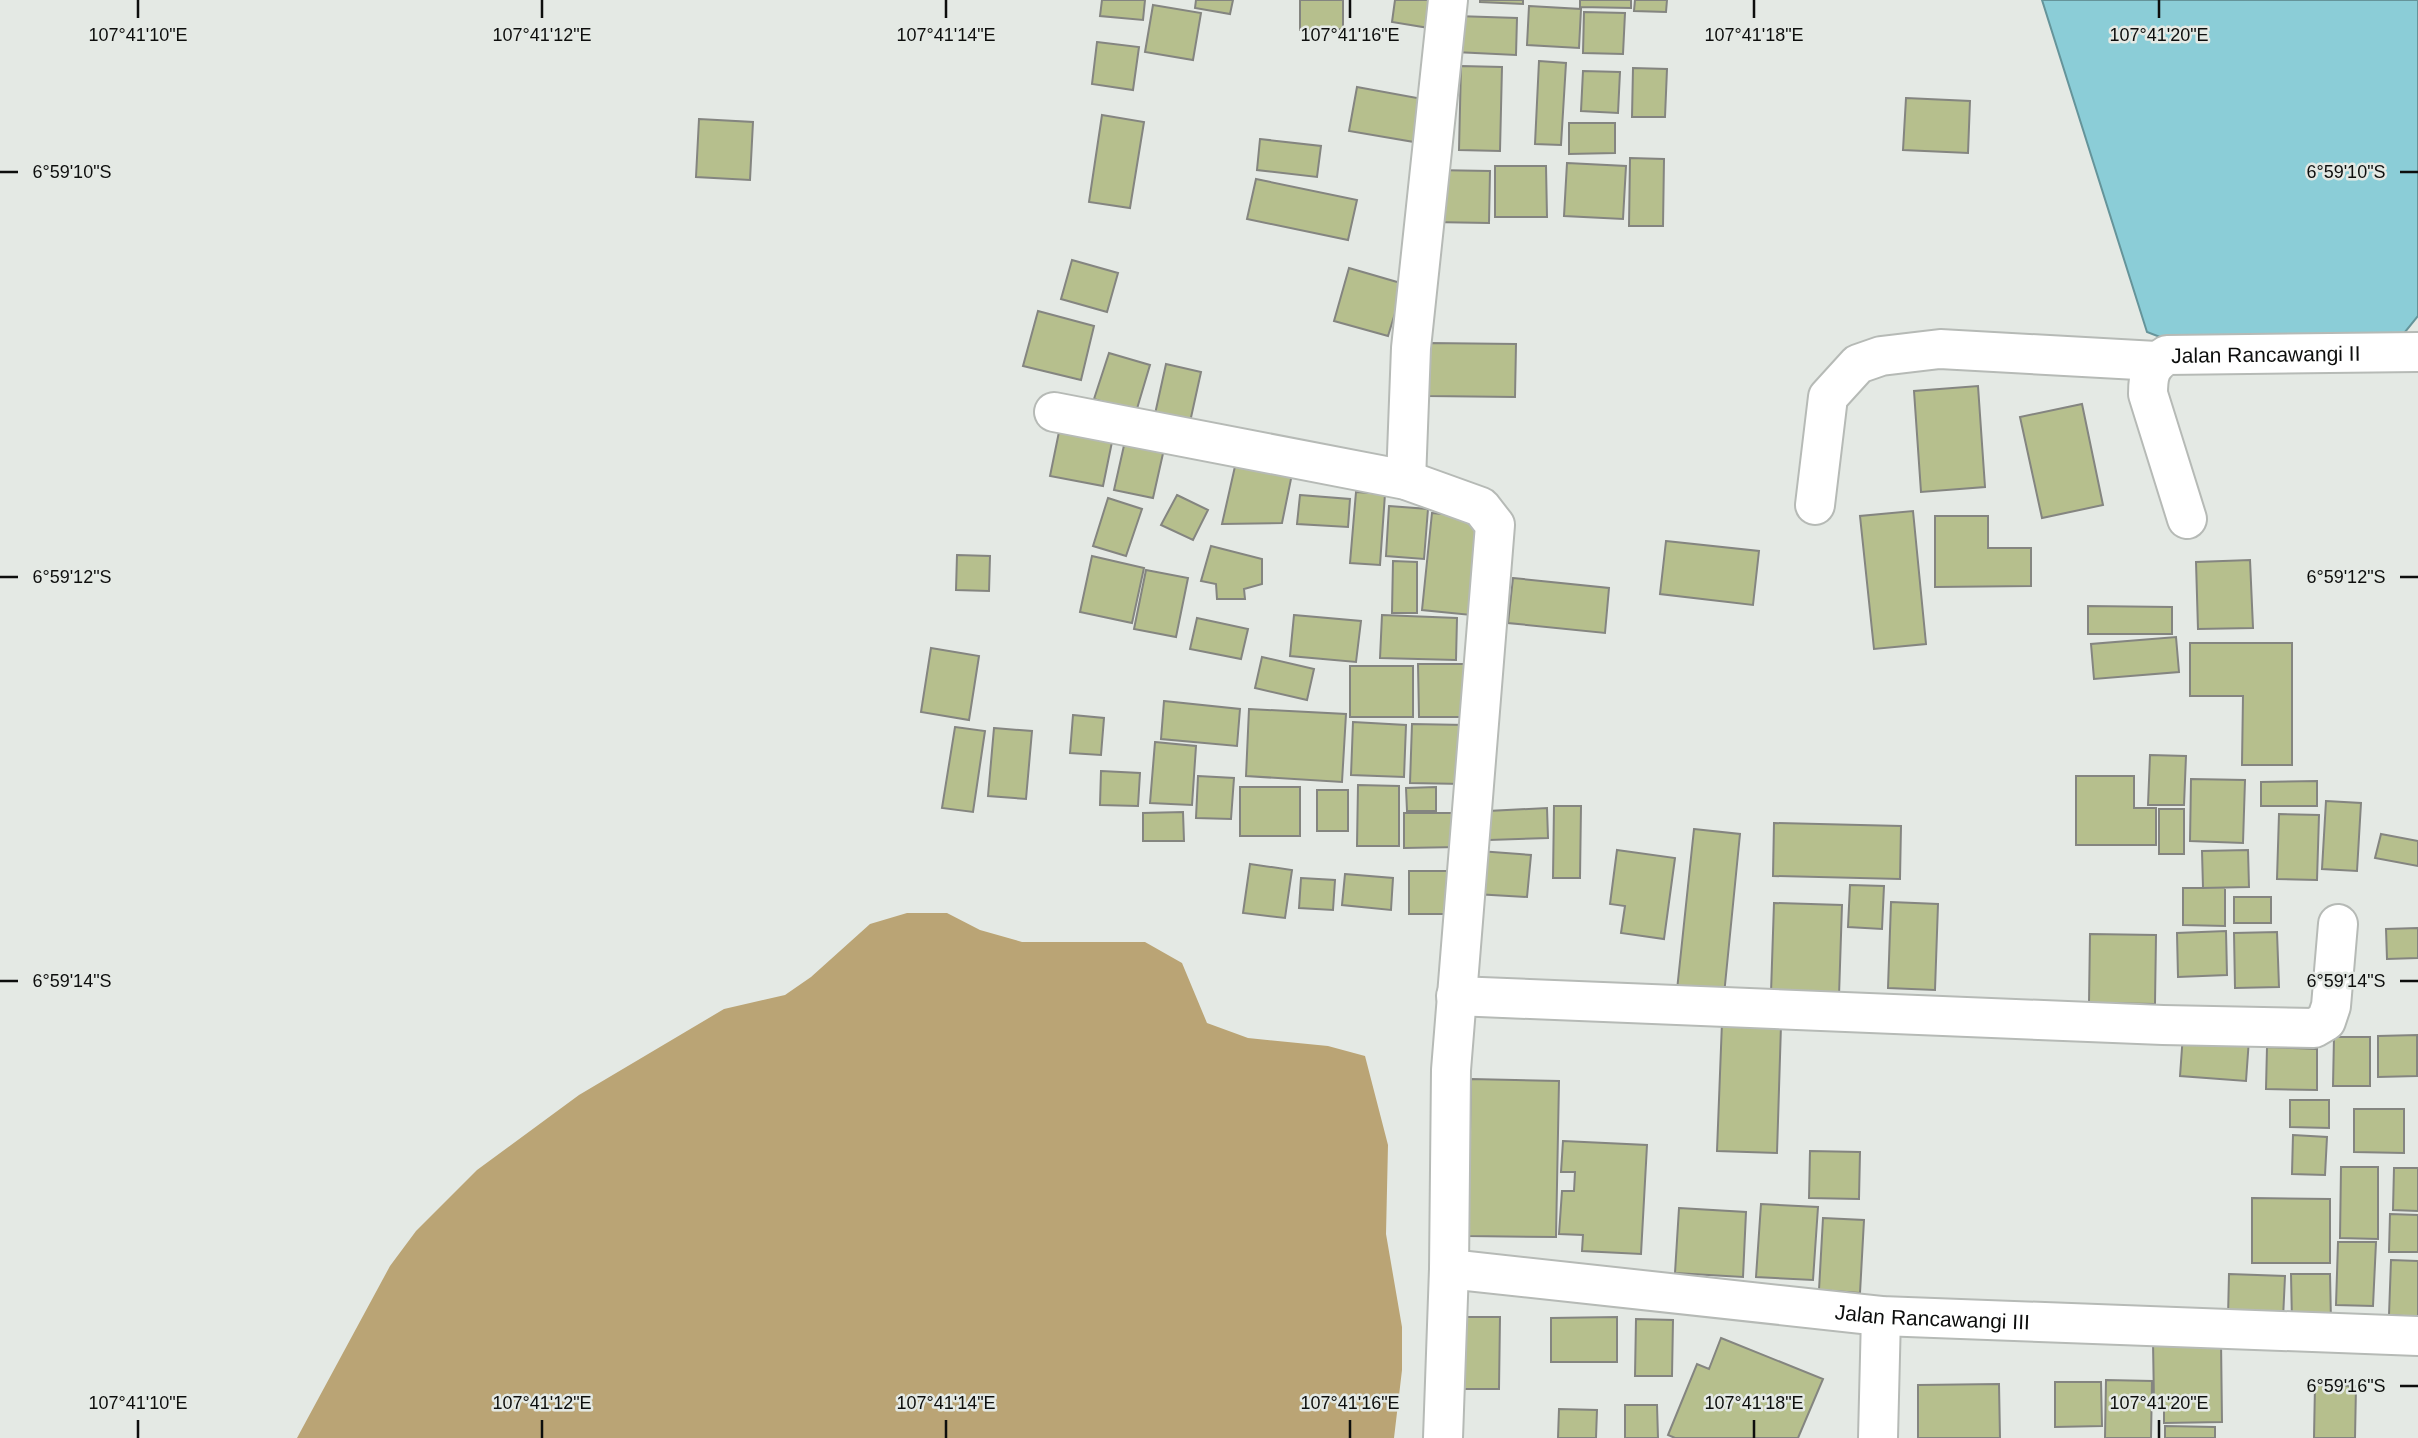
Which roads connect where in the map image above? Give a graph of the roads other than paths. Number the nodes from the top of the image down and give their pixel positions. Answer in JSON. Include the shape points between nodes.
{"nodes":[{"id":1,"x":1448,"y":0,"type":"edge"},
{"id":2,"x":2418,"y":352,"type":"edge"},
{"id":3,"x":2156,"y":361,"type":"junction"},
{"id":4,"x":1054,"y":412,"type":"dead end"},
{"id":5,"x":1406,"y":480,"type":"junction"},
{"id":6,"x":1815,"y":505,"type":"dead end"},
{"id":7,"x":2187,"y":519,"type":"dead end"},
{"id":8,"x":2338,"y":924,"type":"dead end"},
{"id":9,"x":1456,"y":996,"type":"junction"},
{"id":10,"x":1449,"y":1269,"type":"junction"},
{"id":11,"x":1881,"y":1316,"type":"junction"},
{"id":12,"x":2418,"y":1336,"type":"edge"},
{"id":13,"x":1443,"y":1438,"type":"edge"},
{"id":14,"x":1878,"y":1438,"type":"edge"}],
"edges":[{"from":1,"to":5,"type":"street","via":[[1411,348]]},
{"from":2,"to":3,"type":"street","name":"Jalan Rancawangi II","via":[[2167,355]]},
{"from":3,"to":6,"type":"street","via":[[1940,349],[1881,356],[1858,364],[1828,397]]},
{"from":3,"to":7,"type":"street","name":"Jalan Rancawangi II","via":[[2148,375],[2148,394]]},
{"from":4,"to":5,"type":"street"},
{"from":5,"to":9,"type":"street","via":[[1481,507],[1494,525]]},
{"from":8,"to":9,"type":"street","via":[[2331,1006],[2326,1021],[2314,1028]]},
{"from":9,"to":10,"type":"street"},
{"from":10,"to":11,"type":"street","name":"Jalan Rancawangi III"},
{"from":10,"to":13,"type":"street"},
{"from":11,"to":12,"type":"street","name":"Jalan Rancawangi III"},
{"from":11,"to":14,"type":"street"}]}
